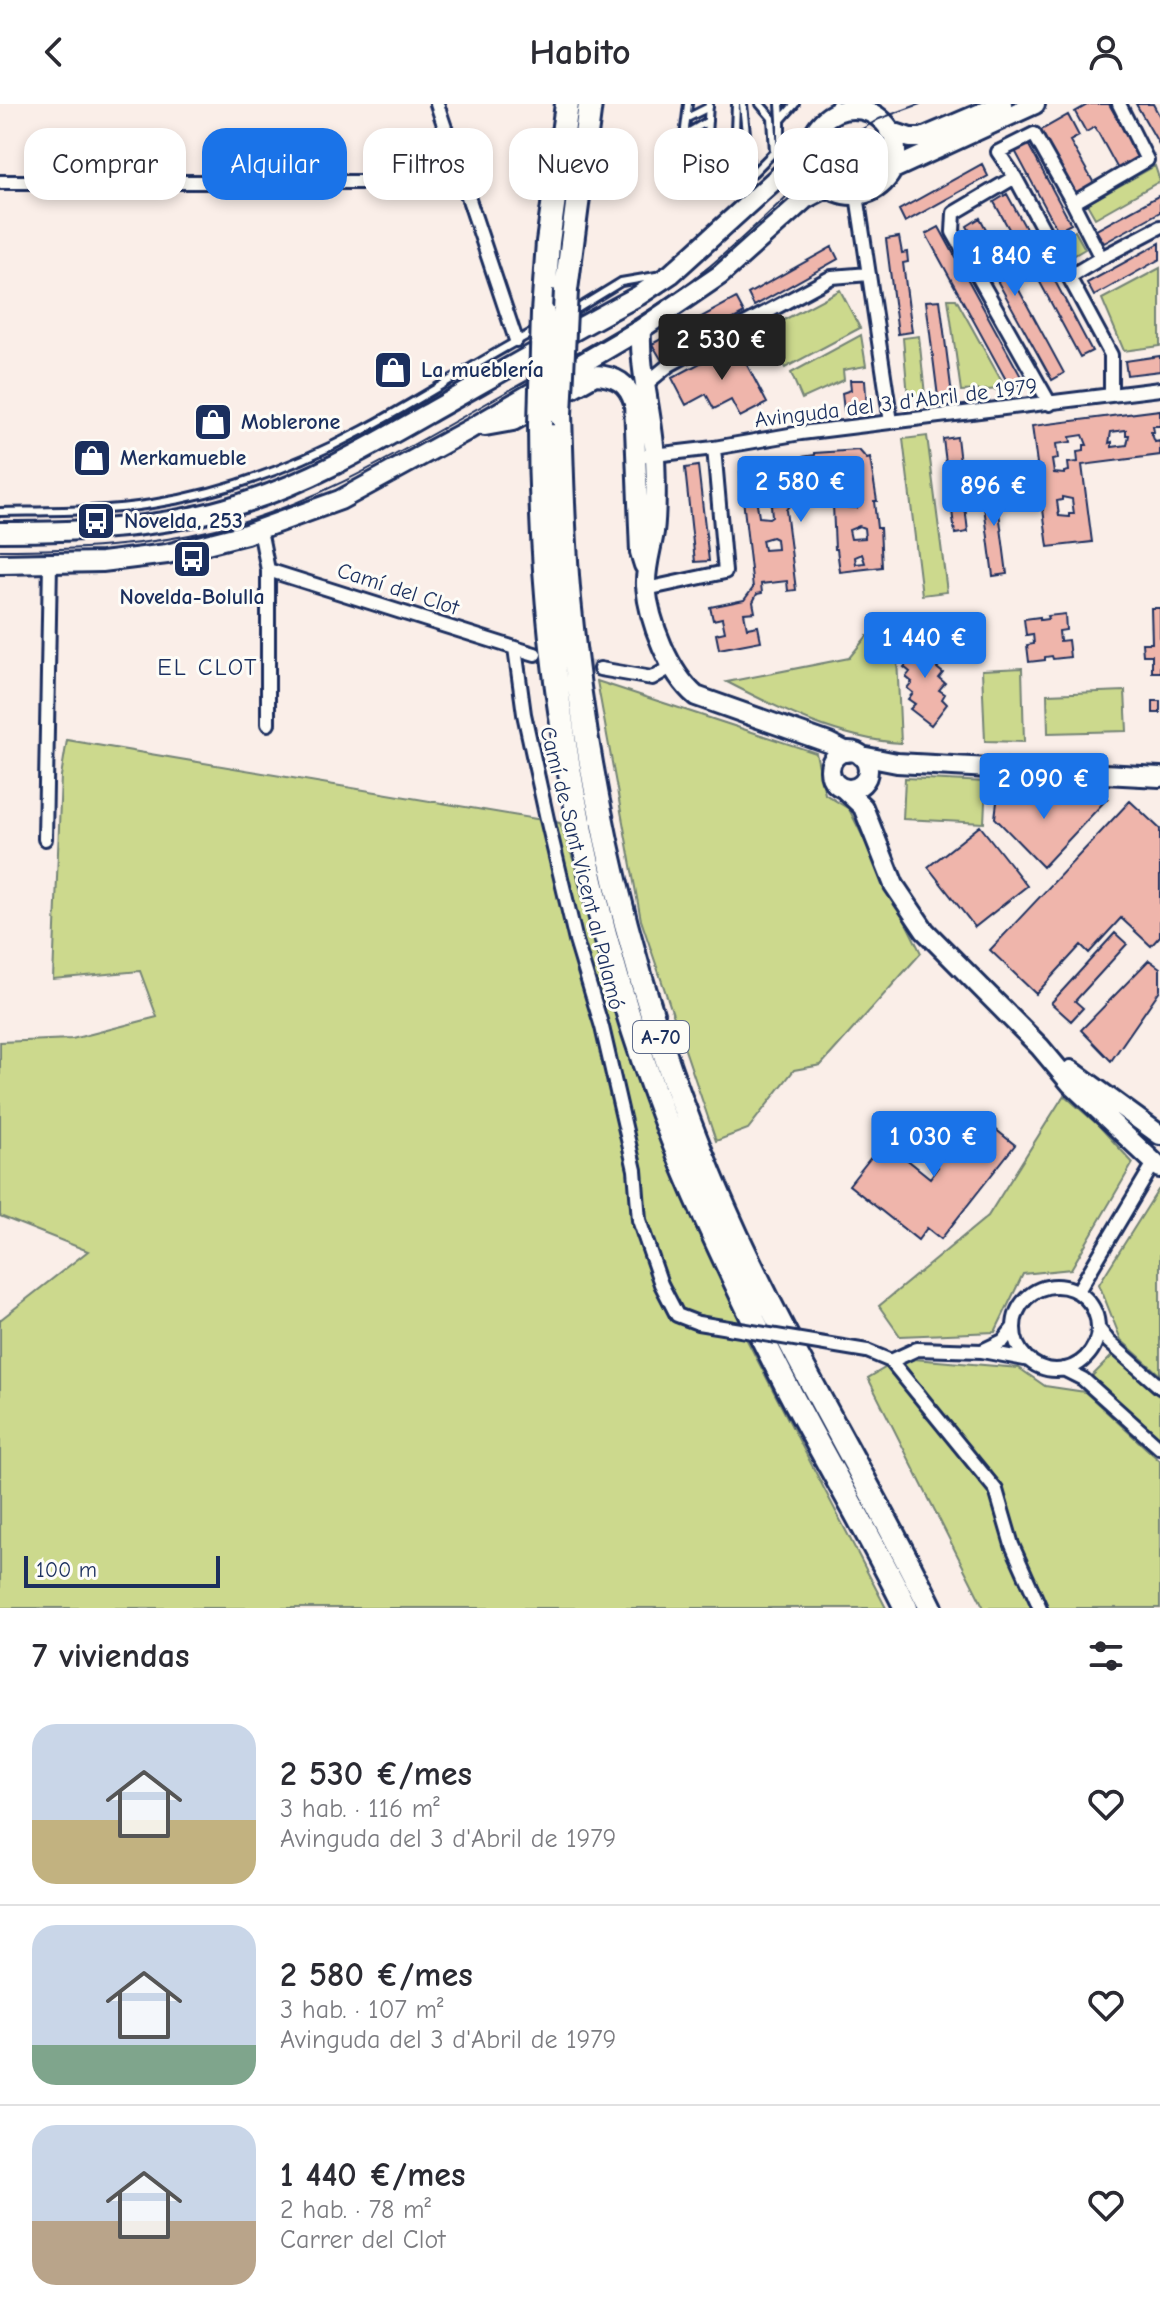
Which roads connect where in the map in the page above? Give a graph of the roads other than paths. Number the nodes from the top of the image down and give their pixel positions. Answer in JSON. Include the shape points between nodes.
{"nodes":[{"id":1,"x":437,"y":104,"type":"edge"},
{"id":2,"x":567,"y":104,"type":"edge"},
{"id":3,"x":590,"y":104,"type":"edge"},
{"id":4,"x":688,"y":104,"type":"edge"},
{"id":5,"x":736,"y":104,"type":"edge"},
{"id":6,"x":743,"y":104,"type":"edge"},
{"id":7,"x":760,"y":104,"type":"edge"},
{"id":8,"x":771,"y":104,"type":"edge"},
{"id":9,"x":795,"y":104,"type":"edge"},
{"id":10,"x":1002,"y":104,"type":"edge"},
{"id":11,"x":1035,"y":104,"type":"edge"},
{"id":12,"x":1119,"y":104,"type":"edge"},
{"id":13,"x":781,"y":105,"type":"edge"},
{"id":14,"x":709,"y":106,"type":"edge"},
{"id":15,"x":860,"y":107,"type":"edge"},
{"id":16,"x":834,"y":109,"type":"edge"},
{"id":17,"x":687,"y":118,"type":"junction"},
{"id":18,"x":772,"y":118,"type":"junction"},
{"id":19,"x":781,"y":120,"type":"junction"},
{"id":20,"x":708,"y":121,"type":"junction"},
{"id":21,"x":445,"y":128,"type":"edge"},
{"id":22,"x":685,"y":128,"type":"edge"},
{"id":23,"x":697,"y":128,"type":"edge"},
{"id":24,"x":708,"y":128,"type":"edge"},
{"id":25,"x":735,"y":128,"type":"edge"},
{"id":26,"x":745,"y":128,"type":"edge"},
{"id":27,"x":781,"y":128,"type":"edge"},
{"id":28,"x":818,"y":128,"type":"edge"},
{"id":29,"x":889,"y":131,"type":"junction"},
{"id":30,"x":774,"y":152,"type":"joint"},
{"id":31,"x":758,"y":166,"type":"edge"},
{"id":32,"x":891,"y":170,"type":"junction"},
{"id":33,"x":888,"y":174,"type":"edge"},
{"id":34,"x":1015,"y":177,"type":"junction"},
{"id":35,"x":774,"y":181,"type":"edge"},
{"id":36,"x":0,"y":182,"type":"edge"},
{"id":37,"x":363,"y":182,"type":"edge"},
{"id":38,"x":468,"y":200,"type":"edge"},
{"id":39,"x":804,"y":200,"type":"edge"},
{"id":40,"x":858,"y":200,"type":"edge"},
{"id":41,"x":1073,"y":203,"type":"junction"},
{"id":42,"x":1160,"y":227,"type":"edge"},
{"id":43,"x":1101,"y":258,"type":"junction"},
{"id":44,"x":671,"y":274,"type":"junction"},
{"id":45,"x":869,"y":274,"type":"junction"},
{"id":46,"x":1069,"y":277,"type":"junction"},
{"id":47,"x":641,"y":329,"type":"junction"},
{"id":48,"x":516,"y":340,"type":"junction"},
{"id":49,"x":646,"y":384,"type":"junction"},
{"id":50,"x":1160,"y":389,"type":"edge"},
{"id":51,"x":1111,"y":395,"type":"junction"},
{"id":52,"x":1050,"y":404,"type":"junction"},
{"id":53,"x":891,"y":422,"type":"junction"},
{"id":54,"x":470,"y":429,"type":"junction"},
{"id":55,"x":714,"y":448,"type":"junction"},
{"id":56,"x":646,"y":456,"type":"junction"},
{"id":57,"x":0,"y":512,"type":"edge"},
{"id":58,"x":260,"y":530,"type":"junction"},
{"id":59,"x":0,"y":532,"type":"edge"},
{"id":60,"x":50,"y":563,"type":"junction"},
{"id":61,"x":0,"y":564,"type":"edge"},
{"id":62,"x":268,"y":570,"type":"junction"},
{"id":63,"x":646,"y":582,"type":"junction"},
{"id":64,"x":515,"y":648,"type":"junction"},
{"id":65,"x":535,"y":654,"type":"tunnel mouth"},
{"id":66,"x":671,"y":667,"type":"junction"},
{"id":67,"x":600,"y":669,"type":"tunnel mouth"},
{"id":68,"x":268,"y":724,"type":"dead end"},
{"id":69,"x":811,"y":737,"type":"junction"},
{"id":70,"x":854,"y":754,"type":"junction"},
{"id":71,"x":897,"y":763,"type":"junction"},
{"id":72,"x":830,"y":766,"type":"junction"},
{"id":73,"x":1160,"y":777,"type":"edge"},
{"id":74,"x":864,"y":780,"type":"junction"},
{"id":75,"x":843,"y":788,"type":"junction"},
{"id":76,"x":863,"y":807,"type":"junction"},
{"id":77,"x":45,"y":839,"type":"dead end"},
{"id":78,"x":1040,"y":1047,"type":"junction"},
{"id":79,"x":1160,"y":1135,"type":"edge"},
{"id":80,"x":1157,"y":1166,"type":"edge"},
{"id":81,"x":1078,"y":1291,"type":"junction"},
{"id":82,"x":1014,"y":1327,"type":"junction"},
{"id":83,"x":1098,"y":1328,"type":"junction"},
{"id":84,"x":982,"y":1351,"type":"junction"},
{"id":85,"x":1030,"y":1360,"type":"junction"},
{"id":86,"x":891,"y":1361,"type":"junction"},
{"id":87,"x":1063,"y":1369,"type":"junction"},
{"id":88,"x":1160,"y":1387,"type":"edge"},
{"id":89,"x":1160,"y":1448,"type":"edge"},
{"id":90,"x":906,"y":1608,"type":"edge"},
{"id":91,"x":931,"y":1608,"type":"edge"},
{"id":92,"x":1040,"y":1608,"type":"edge"}],
"edges":[{"from":1,"to":21,"type":"street"},
{"from":2,"to":90,"type":"highway","number":"A-70","bridge":true,"via":[[543,313],[540,501],[547,611],[567,762],[596,899],[637,1039],[733,1276]]},
{"from":3,"to":91,"type":"highway","number":"A-70","bridge":true,"via":[[566,290],[560,414],[568,596],[583,719],[611,865],[688,1118],[736,1234]]},
{"from":4,"to":17,"type":"lane"},
{"from":5,"to":25,"type":"lane"},
{"from":6,"to":26,"type":"lane"},
{"from":7,"to":18,"type":"lane"},
{"from":8,"to":18,"type":"lane"},
{"from":9,"to":19,"type":"lane"},
{"from":10,"to":29,"type":"main road","via":[[922,138]]},
{"from":11,"to":32,"type":"main road"},
{"from":12,"to":41,"type":"street","via":[[1147,160]]},
{"from":13,"to":19,"type":"lane"},
{"from":14,"to":17,"type":"lane"},
{"from":14,"to":20,"type":"lane"},
{"from":15,"to":16,"type":"main road"},
{"from":15,"to":29,"type":"main road"},
{"from":16,"to":28,"type":"main road"},
{"from":17,"to":22,"type":"lane"},
{"from":18,"to":30,"type":"lane"},
{"from":19,"to":27,"type":"lane"},
{"from":20,"to":23,"type":"lane"},
{"from":20,"to":24,"type":"lane"},
{"from":29,"to":32,"type":"main road","via":[[895,149]]},
{"from":30,"to":31,"type":"lane"},
{"from":32,"to":33,"type":"main road"},
{"from":34,"to":41,"type":"street","via":[[998,152],[1034,134]]},
{"from":34,"to":46,"type":"street"},
{"from":34,"to":52,"type":"street","via":[[954,213],[953,232]]},
{"from":35,"to":44,"type":"main road"},
{"from":36,"to":37,"type":"street"},
{"from":38,"to":48,"type":"street"},
{"from":39,"to":47,"type":"main road","via":[[720,275]]},
{"from":40,"to":45,"type":"street"},
{"from":41,"to":43,"type":"street"},
{"from":42,"to":43,"type":"street"},
{"from":43,"to":46,"type":"street"},
{"from":44,"to":48,"type":"lane","via":[[621,282]]},
{"from":44,"to":59,"type":"main road","via":[[306,480],[238,505],[138,526]]},
{"from":45,"to":49,"type":"street","via":[[832,277],[669,365]]},
{"from":45,"to":53,"type":"street"},
{"from":46,"to":51,"type":"street","via":[[1111,355]]},
{"from":47,"to":49,"type":"main road"},
{"from":47,"to":54,"type":"main road"},
{"from":48,"to":57,"type":"lane","via":[[364,430],[253,479],[141,506]]},
{"from":49,"to":56,"type":"main road"},
{"from":50,"to":51,"type":"street","name":"Avinguda del 3 d'Abril de 1979"},
{"from":51,"to":52,"type":"street","name":"Avinguda del 3 d'Abril de 1979"},
{"from":52,"to":53,"type":"street","name":"Avinguda del 3 d'Abril de 1979"},
{"from":53,"to":55,"type":"street","name":"Avinguda del 3 d'Abril de 1979"},
{"from":54,"to":56,"type":"main road","via":[[513,421],[583,380],[609,375],[620,380],[633,398]]},
{"from":54,"to":58,"type":"main road","via":[[340,500]]},
{"from":55,"to":56,"type":"street","name":"Avinguda del 3 d'Abril de 1979"},
{"from":55,"to":63,"type":"street","via":[[725,572]]},
{"from":56,"to":63,"type":"main road","via":[[656,505]]},
{"from":58,"to":60,"type":"main road","via":[[167,554]]},
{"from":58,"to":62,"type":"street"},
{"from":60,"to":61,"type":"main road"},
{"from":60,"to":77,"type":"street"},
{"from":62,"to":64,"type":"street","name":"Camí del Clot"},
{"from":62,"to":68,"type":"street"},
{"from":63,"to":66,"type":"main road"},
{"from":64,"to":65,"type":"street"},
{"from":64,"to":86,"type":"street","name":"Camí de Sant Vicent al Palamó","bridge":true,"via":[[547,819],[635,1170],[639,1220],[677,1315],[867,1351]]},
{"from":66,"to":67,"type":"street","via":[[652,678]]},
{"from":66,"to":69,"type":"main road","via":[[696,696]]},
{"from":69,"to":70,"type":"main road"},
{"from":69,"to":72,"type":"main road"},
{"from":70,"to":71,"type":"main road"},
{"from":70,"to":72,"type":"main road","via":[[839,754]]},
{"from":70,"to":74,"type":"main road","via":[[867,770]]},
{"from":71,"to":73,"type":"main road"},
{"from":71,"to":74,"type":"main road"},
{"from":72,"to":75,"type":"main road","via":[[832,780]]},
{"from":74,"to":75,"type":"main road"},
{"from":74,"to":76,"type":"main road"},
{"from":75,"to":76,"type":"main road"},
{"from":76,"to":78,"type":"main road","via":[[894,885],[925,931]]},
{"from":78,"to":79,"type":"main road"},
{"from":78,"to":80,"type":"main road"},
{"from":80,"to":81,"type":"street"},
{"from":81,"to":82,"type":"street","via":[[1044,1287],[1018,1310]]},
{"from":81,"to":83,"type":"street","via":[[1096,1313]]},
{"from":82,"to":84,"type":"street","via":[[1003,1341]]},
{"from":82,"to":85,"type":"street","via":[[1018,1346]]},
{"from":83,"to":87,"type":"street","via":[[1084,1359]]},
{"from":83,"to":88,"type":"street"},
{"from":84,"to":85,"type":"street"},
{"from":84,"to":86,"type":"street","via":[[917,1349]]},
{"from":85,"to":87,"type":"street"},
{"from":86,"to":92,"type":"street","name":"Camí de Sant Vicent al Palamó","via":[[996,1490],[1012,1545]]},
{"from":87,"to":89,"type":"street","via":[[1083,1379]]}]}
